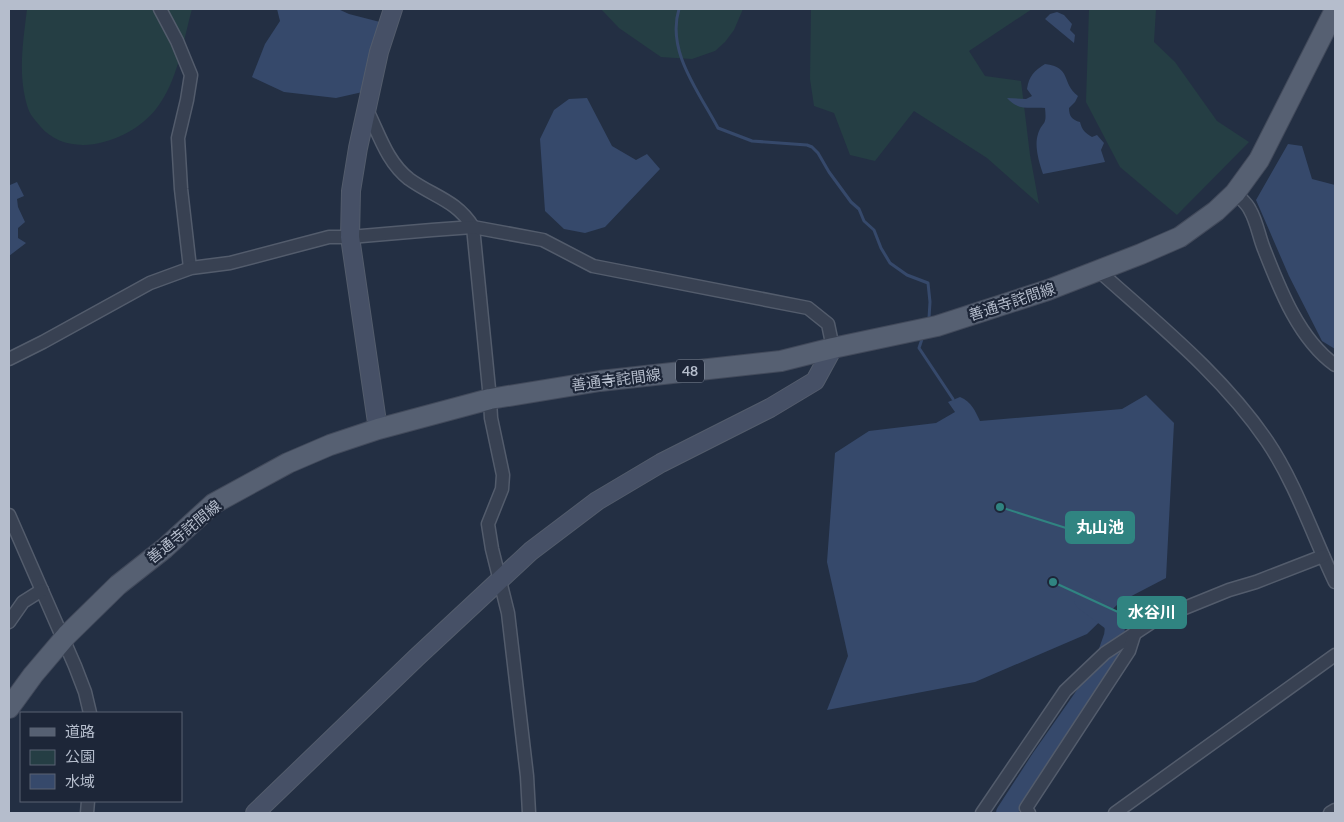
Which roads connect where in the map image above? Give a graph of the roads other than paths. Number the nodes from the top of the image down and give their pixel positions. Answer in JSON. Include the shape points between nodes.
{"nodes":[{"id":1,"x":160,"y":9,"type":"edge"},
{"id":2,"x":393,"y":9,"type":"edge"},
{"id":3,"x":1335,"y":10,"type":"edge"},
{"id":4,"x":367,"y":110,"type":"junction"},
{"id":5,"x":1235,"y":193,"type":"junction"},
{"id":6,"x":473,"y":228,"type":"junction"},
{"id":7,"x":350,"y":237,"type":"junction"},
{"id":8,"x":190,"y":268,"type":"junction"},
{"id":9,"x":1099,"y":271,"type":"junction"},
{"id":10,"x":833,"y":348,"type":"junction"},
{"id":11,"x":9,"y":359,"type":"edge"},
{"id":12,"x":1335,"y":365,"type":"edge"},
{"id":13,"x":490,"y":399,"type":"junction"},
{"id":14,"x":378,"y":430,"type":"junction"},
{"id":15,"x":9,"y":515,"type":"edge"},
{"id":16,"x":1327,"y":556,"type":"edge"},
{"id":17,"x":501,"y":579,"type":"junction"},
{"id":18,"x":1335,"y":582,"type":"edge"},
{"id":19,"x":42,"y":590,"type":"junction"},
{"id":20,"x":9,"y":622,"type":"edge"},
{"id":21,"x":1135,"y":632,"type":"junction"},
{"id":22,"x":63,"y":639,"type":"junction"},
{"id":23,"x":1335,"y":655,"type":"edge"},
{"id":24,"x":9,"y":708,"type":"edge"},
{"id":25,"x":90,"y":712,"type":"edge"},
{"id":26,"x":1335,"y":810,"type":"edge"},
{"id":27,"x":256,"y":813,"type":"edge"},
{"id":28,"x":529,"y":813,"type":"edge"},
{"id":29,"x":982,"y":813,"type":"edge"},
{"id":30,"x":1029,"y":813,"type":"edge"},
{"id":31,"x":1114,"y":813,"type":"edge"},
{"id":32,"x":1330,"y":813,"type":"edge"}],
"edges":[{"from":1,"to":8,"type":"street","via":[[190,75],[178,138]]},
{"from":2,"to":4,"type":"street"},
{"from":3,"to":5,"type":"main road","name":"善通寺詫間線","number":"48","via":[[1259,160]]},
{"from":4,"to":6,"type":"street","via":[[397,168],[454,205]]},
{"from":4,"to":7,"type":"street","via":[[351,191]]},
{"from":5,"to":9,"type":"main road","name":"善通寺詫間線","number":"48","via":[[1180,236]]},
{"from":5,"to":12,"type":"street","via":[[1250,208],[1287,301],[1306,335]]},
{"from":6,"to":7,"type":"street"},
{"from":6,"to":10,"type":"street","via":[[543,240],[593,266],[808,308],[828,324]]},
{"from":6,"to":13,"type":"street"},
{"from":7,"to":8,"type":"street","via":[[329,237],[230,263]]},
{"from":7,"to":14,"type":"street"},
{"from":8,"to":11,"type":"street","via":[[150,283]]},
{"from":9,"to":10,"type":"main road","name":"善通寺詫間線","number":"48","via":[[937,326]]},
{"from":9,"to":16,"type":"street","via":[[1217,378],[1245,411],[1284,471]]},
{"from":10,"to":13,"type":"main road","name":"善通寺詫間線","number":"48","via":[[781,361],[600,381]]},
{"from":10,"to":17,"type":"street","via":[[815,380],[770,408],[596,500]]},
{"from":13,"to":14,"type":"main road","name":"善通寺詫間線","number":"48"},
{"from":13,"to":17,"type":"street","via":[[503,475],[502,489],[488,524]]},
{"from":14,"to":22,"type":"main road","name":"善通寺詫間線","number":"48","via":[[330,445],[213,504],[118,585]]},
{"from":15,"to":19,"type":"street"},
{"from":16,"to":18,"type":"street"},
{"from":16,"to":21,"type":"street","via":[[1229,590]]},
{"from":17,"to":27,"type":"street"},
{"from":17,"to":28,"type":"street","via":[[516,671]]},
{"from":19,"to":20,"type":"street","via":[[23,602]]},
{"from":19,"to":22,"type":"street"},
{"from":21,"to":29,"type":"street","via":[[1105,653],[1065,691]]},
{"from":21,"to":30,"type":"street","via":[[1129,651],[1026,808]]},
{"from":22,"to":24,"type":"main road","name":"善通寺詫間線","number":"48"},
{"from":22,"to":25,"type":"street","via":[[76,666]]},
{"from":23,"to":31,"type":"street"},
{"from":26,"to":32,"type":"street"}]}
